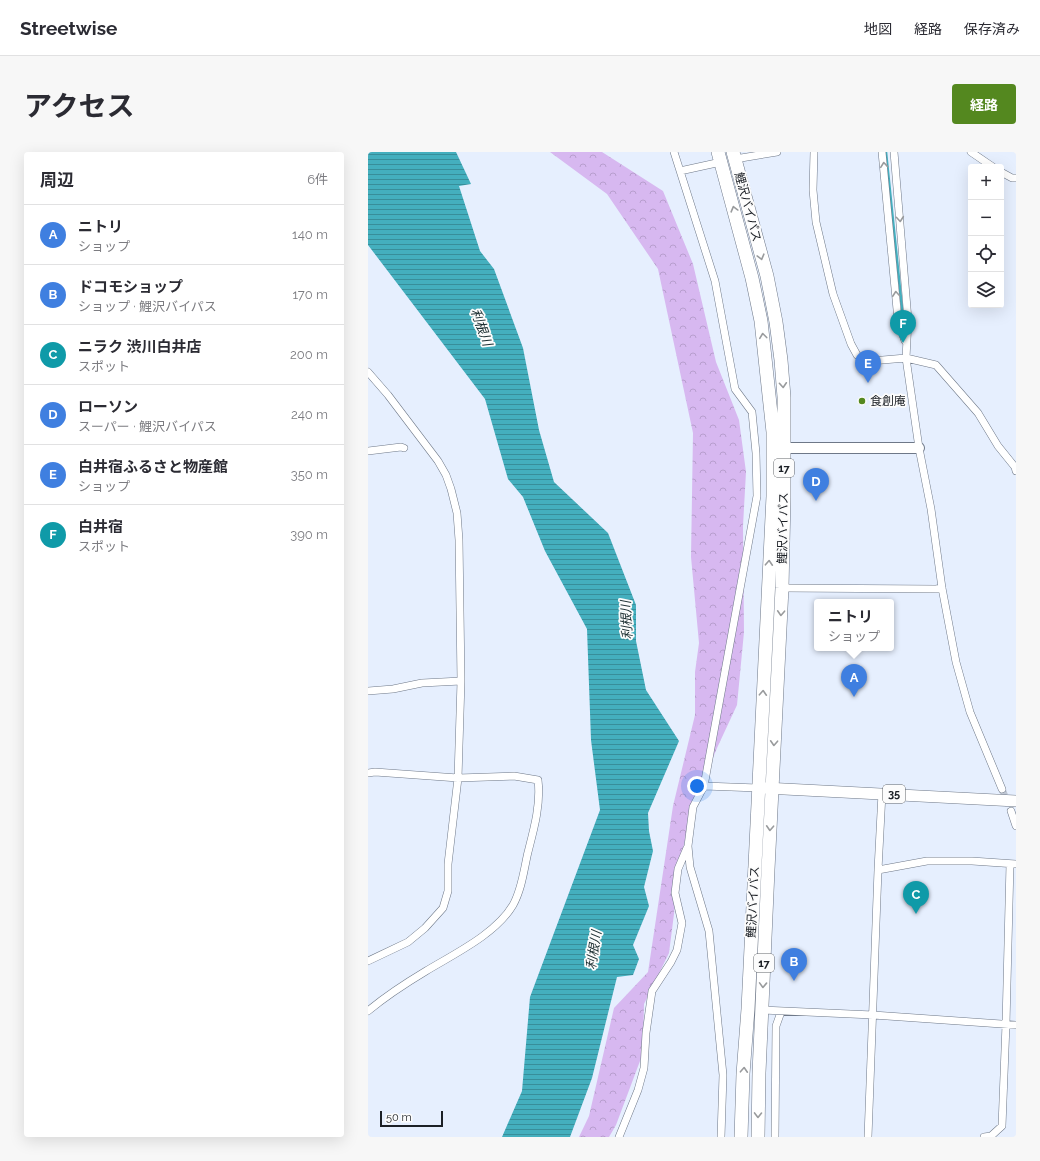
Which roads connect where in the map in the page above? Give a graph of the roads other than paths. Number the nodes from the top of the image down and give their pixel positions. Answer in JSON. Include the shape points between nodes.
{"nodes":[{"id":1,"x":674,"y":152,"type":"edge"},
{"id":2,"x":777,"y":152,"type":"edge"},
{"id":3,"x":814,"y":152,"type":"edge"},
{"id":4,"x":882,"y":152,"type":"edge"},
{"id":5,"x":894,"y":152,"type":"edge"},
{"id":6,"x":971,"y":152,"type":"edge"},
{"id":7,"x":756,"y":154,"type":"edge"},
{"id":8,"x":734,"y":156,"type":"edge"},
{"id":9,"x":720,"y":157,"type":"edge"},
{"id":10,"x":989,"y":164,"type":"edge"},
{"id":11,"x":680,"y":171,"type":"junction"},
{"id":12,"x":1004,"y":174,"type":"edge"},
{"id":13,"x":1016,"y":178,"type":"edge"},
{"id":14,"x":907,"y":346,"type":"junction"},
{"id":15,"x":906,"y":358,"type":"junction"},
{"id":16,"x":368,"y":372,"type":"edge"},
{"id":17,"x":404,"y":448,"type":"dead end"},
{"id":18,"x":778,"y":448,"type":"junction"},
{"id":19,"x":919,"y":448,"type":"junction"},
{"id":20,"x":368,"y":451,"type":"edge"},
{"id":21,"x":1016,"y":471,"type":"edge"},
{"id":22,"x":782,"y":588,"type":"junction"},
{"id":23,"x":942,"y":588,"type":"junction"},
{"id":24,"x":461,"y":682,"type":"junction"},
{"id":25,"x":368,"y":691,"type":"edge"},
{"id":26,"x":368,"y":773,"type":"edge"},
{"id":27,"x":458,"y":778,"type":"junction"},
{"id":28,"x":704,"y":786,"type":"junction"},
{"id":29,"x":758,"y":788,"type":"junction"},
{"id":30,"x":772,"y":789,"type":"junction"},
{"id":31,"x":1002,"y":789,"type":"tunnel mouth"},
{"id":32,"x":882,"y":793,"type":"junction"},
{"id":33,"x":1016,"y":801,"type":"edge"},
{"id":34,"x":1011,"y":811,"type":"tunnel mouth"},
{"id":35,"x":1016,"y":826,"type":"edge"},
{"id":36,"x":688,"y":846,"type":"junction"},
{"id":37,"x":1013,"y":864,"type":"edge"},
{"id":38,"x":878,"y":870,"type":"junction"},
{"id":39,"x":368,"y":961,"type":"edge"},
{"id":40,"x":748,"y":1009,"type":"junction"},
{"id":41,"x":368,"y":1011,"type":"edge"},
{"id":42,"x":762,"y":1011,"type":"junction"},
{"id":43,"x":781,"y":1012,"type":"junction"},
{"id":44,"x":872,"y":1015,"type":"junction"},
{"id":45,"x":1006,"y":1024,"type":"junction"},
{"id":46,"x":1016,"y":1024,"type":"edge"},
{"id":47,"x":619,"y":1137,"type":"edge"},
{"id":48,"x":720,"y":1137,"type":"edge"},
{"id":49,"x":741,"y":1137,"type":"edge"},
{"id":50,"x":758,"y":1137,"type":"edge"},
{"id":51,"x":775,"y":1137,"type":"edge"},
{"id":52,"x":868,"y":1137,"type":"edge"},
{"id":53,"x":984,"y":1137,"type":"edge"}],
"edges":[{"from":1,"to":11,"type":"street"},
{"from":2,"to":7,"type":"street"},
{"from":3,"to":15,"type":"street","via":[[813,190],[816,222],[833,294],[851,344],[857,355],[870,361]]},
{"from":14,"to":4,"type":"street","one_way":true,"via":[[898,320]]},
{"from":5,"to":14,"type":"street","one_way":true,"via":[[908,313]]},
{"from":6,"to":10,"type":"street"},
{"from":7,"to":8,"type":"street"},
{"from":8,"to":18,"type":"highway","name":"鯉沢バイパス","number":"17","one_way":true,"via":[[776,322],[784,397]]},
{"from":9,"to":11,"type":"street"},
{"from":18,"to":9,"type":"highway","name":"鯉沢バイパス","number":"17","one_way":true,"via":[[772,432],[761,321]]},
{"from":11,"to":28,"type":"street","via":[[715,281],[735,389],[752,412],[758,496]]},
{"from":12,"to":13,"type":"street"},
{"from":14,"to":15,"type":"street"},
{"from":15,"to":19,"type":"street"},
{"from":15,"to":21,"type":"street","via":[[936,365],[978,413]]},
{"from":16,"to":24,"type":"street","via":[[438,460],[451,490],[460,540]]},
{"from":17,"to":20,"type":"street"},
{"from":18,"to":19,"type":"street"},
{"from":18,"to":22,"type":"highway","name":"鯉沢バイパス","number":"17"},
{"from":29,"to":18,"type":"highway","name":"鯉沢バイパス","number":"17","one_way":true,"via":[[772,496]]},
{"from":19,"to":23,"type":"street"},
{"from":22,"to":23,"type":"street"},
{"from":22,"to":30,"type":"highway","name":"鯉沢バイパス","number":"17","one_way":true},
{"from":23,"to":31,"type":"street","via":[[956,662],[970,712]]},
{"from":24,"to":25,"type":"street","via":[[422,683]]},
{"from":24,"to":27,"type":"street"},
{"from":26,"to":27,"type":"street"},
{"from":27,"to":39,"type":"street","via":[[448,864],[448,891],[443,908],[408,942]]},
{"from":27,"to":41,"type":"street","via":[[514,776],[538,780],[539,805],[518,893],[513,905],[494,927]]},
{"from":28,"to":29,"type":"street"},
{"from":28,"to":36,"type":"street","via":[[694,807]]},
{"from":29,"to":30,"type":"main road","number":"35"},
{"from":29,"to":40,"type":"highway","name":"鯉沢バイパス","number":"17"},
{"from":30,"to":32,"type":"main road","number":"35"},
{"from":30,"to":42,"type":"highway","name":"鯉沢バイパス","number":"17","one_way":true},
{"from":32,"to":33,"type":"main road","number":"35"},
{"from":32,"to":38,"type":"street"},
{"from":34,"to":35,"type":"street"},
{"from":36,"to":47,"type":"street","via":[[678,869],[674,893],[682,923],[677,950],[652,991],[644,1068]]},
{"from":36,"to":48,"type":"street","via":[[690,867],[709,931],[723,1075]]},
{"from":37,"to":38,"type":"street","via":[[927,862]]},
{"from":37,"to":45,"type":"street"},
{"from":38,"to":44,"type":"street"},
{"from":40,"to":42,"type":"street"},
{"from":49,"to":40,"type":"highway","name":"鯉沢バイパス","number":"17","one_way":true},
{"from":42,"to":43,"type":"street"},
{"from":42,"to":50,"type":"highway","name":"鯉沢バイパス","number":"17","one_way":true},
{"from":43,"to":44,"type":"street"},
{"from":43,"to":51,"type":"street","via":[[776,1026]]},
{"from":44,"to":45,"type":"street"},
{"from":44,"to":52,"type":"street"},
{"from":45,"to":46,"type":"street"},
{"from":45,"to":53,"type":"street","via":[[1002,1126],[991,1136]]}]}
